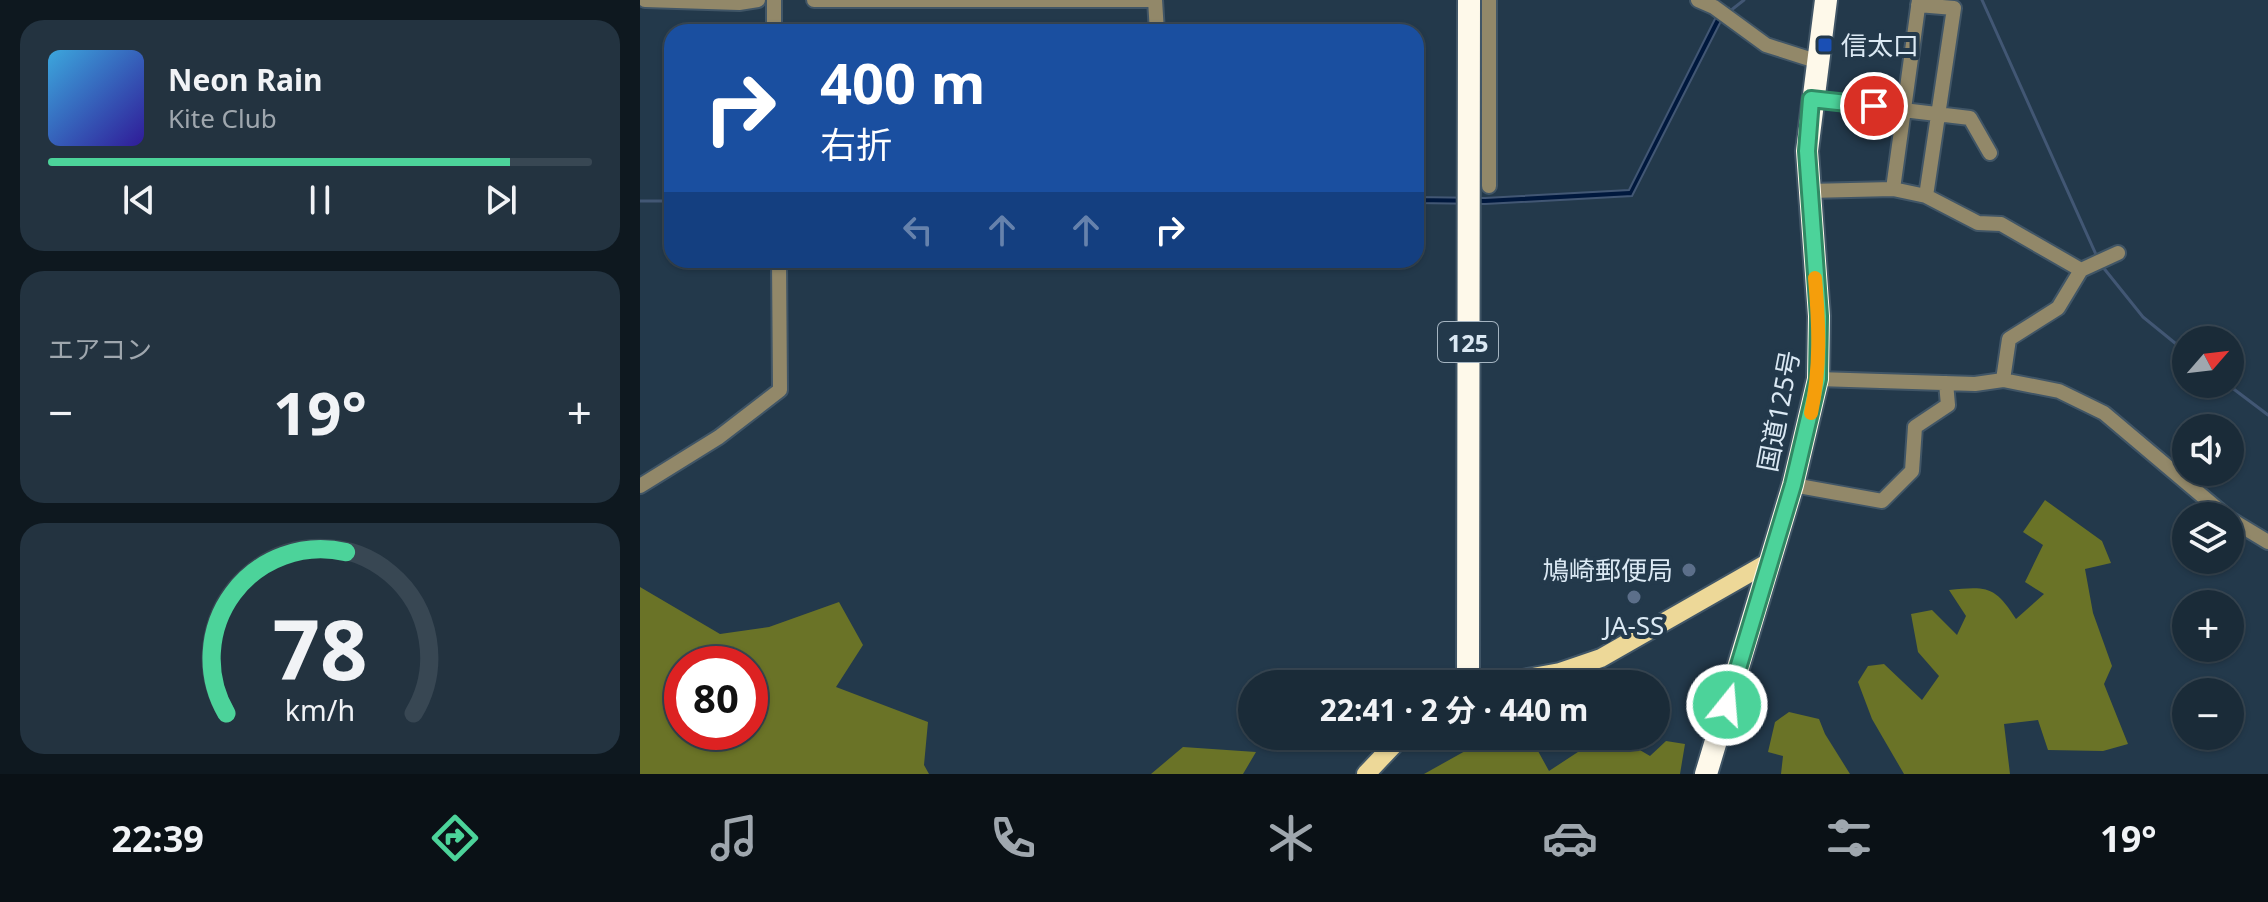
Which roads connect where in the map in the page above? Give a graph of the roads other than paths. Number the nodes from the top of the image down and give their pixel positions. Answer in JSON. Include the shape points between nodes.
{"nodes":[{"id":1,"x":645,"y":0,"type":"edge"},
{"id":2,"x":758,"y":0,"type":"edge"},
{"id":3,"x":774,"y":0,"type":"edge"},
{"id":4,"x":814,"y":0,"type":"edge"},
{"id":5,"x":1152,"y":0,"type":"edge"},
{"id":6,"x":1469,"y":0,"type":"edge"},
{"id":7,"x":1489,"y":0,"type":"edge"},
{"id":8,"x":1698,"y":0,"type":"edge"},
{"id":9,"x":1826,"y":0,"type":"edge"},
{"id":10,"x":1076,"y":1,"type":"edge"},
{"id":11,"x":1919,"y":3,"type":"edge"},
{"id":12,"x":1715,"y":4,"type":"edge"},
{"id":13,"x":774,"y":24,"type":"edge"},
{"id":14,"x":1156,"y":24,"type":"edge"},
{"id":15,"x":1816,"y":61,"type":"junction"},
{"id":16,"x":1811,"y":99,"type":"junction"},
{"id":17,"x":1905,"y":110,"type":"junction"},
{"id":18,"x":1939,"y":115,"type":"junction"},
{"id":19,"x":1990,"y":153,"type":"dead end"},
{"id":20,"x":1489,"y":186,"type":"dead end"},
{"id":21,"x":1893,"y":189,"type":"junction"},
{"id":22,"x":1808,"y":191,"type":"junction"},
{"id":23,"x":1926,"y":196,"type":"junction"},
{"id":24,"x":2118,"y":253,"type":"dead end"},
{"id":25,"x":779,"y":268,"type":"edge"},
{"id":26,"x":2081,"y":270,"type":"junction"},
{"id":27,"x":1818,"y":379,"type":"junction"},
{"id":28,"x":2003,"y":380,"type":"junction"},
{"id":29,"x":1946,"y":383,"type":"junction"},
{"id":30,"x":1793,"y":485,"type":"junction"},
{"id":31,"x":640,"y":486,"type":"edge"},
{"id":32,"x":2209,"y":502,"type":"edge"},
{"id":33,"x":2244,"y":528,"type":"edge"},
{"id":34,"x":2268,"y":542,"type":"edge"},
{"id":35,"x":1769,"y":562,"type":"junction"},
{"id":36,"x":1468,"y":670,"type":"edge"},
{"id":37,"x":1566,"y":670,"type":"edge"},
{"id":38,"x":1389,"y":750,"type":"edge"},
{"id":39,"x":1366,"y":774,"type":"edge"},
{"id":40,"x":1706,"y":774,"type":"edge"}],
"edges":[{"from":1,"to":2,"type":"street"},
{"from":3,"to":13,"type":"street"},
{"from":4,"to":10,"type":"street"},
{"from":5,"to":10,"type":"street"},
{"from":5,"to":14,"type":"street"},
{"from":6,"to":36,"type":"highway","number":"125"},
{"from":7,"to":20,"type":"street"},
{"from":8,"to":12,"type":"street"},
{"from":9,"to":15,"type":"highway","name":"国道125号"},
{"from":11,"to":17,"type":"street"},
{"from":11,"to":18,"type":"street","via":[[1954,8]]},
{"from":12,"to":15,"type":"street","via":[[1766,45]]},
{"from":15,"to":16,"type":"highway","name":"国道125号"},
{"from":16,"to":17,"type":"street"},
{"from":16,"to":22,"type":"highway","name":"国道125号"},
{"from":17,"to":18,"type":"street"},
{"from":17,"to":21,"type":"street"},
{"from":18,"to":19,"type":"street","via":[[1970,118]]},
{"from":18,"to":23,"type":"street"},
{"from":21,"to":22,"type":"street"},
{"from":21,"to":23,"type":"street"},
{"from":22,"to":27,"type":"highway","name":"国道125号","via":[[1819,316]]},
{"from":23,"to":26,"type":"street","via":[[1978,223],[2001,224]]},
{"from":24,"to":26,"type":"street"},
{"from":25,"to":31,"type":"street","via":[[780,390],[719,437]]},
{"from":26,"to":28,"type":"street","via":[[2058,308],[2009,339]]},
{"from":27,"to":29,"type":"street"},
{"from":27,"to":30,"type":"highway","name":"国道125号"},
{"from":28,"to":29,"type":"street"},
{"from":28,"to":32,"type":"street","via":[[2059,391],[2104,413]]},
{"from":29,"to":30,"type":"street","via":[[1948,405],[1915,427],[1912,471],[1882,501]]},
{"from":30,"to":35,"type":"highway","name":"国道125号"},
{"from":33,"to":34,"type":"street"},
{"from":35,"to":37,"type":"main road","via":[[1601,658]]},
{"from":35,"to":40,"type":"highway","name":"国道125号"},
{"from":38,"to":39,"type":"main road"}]}
